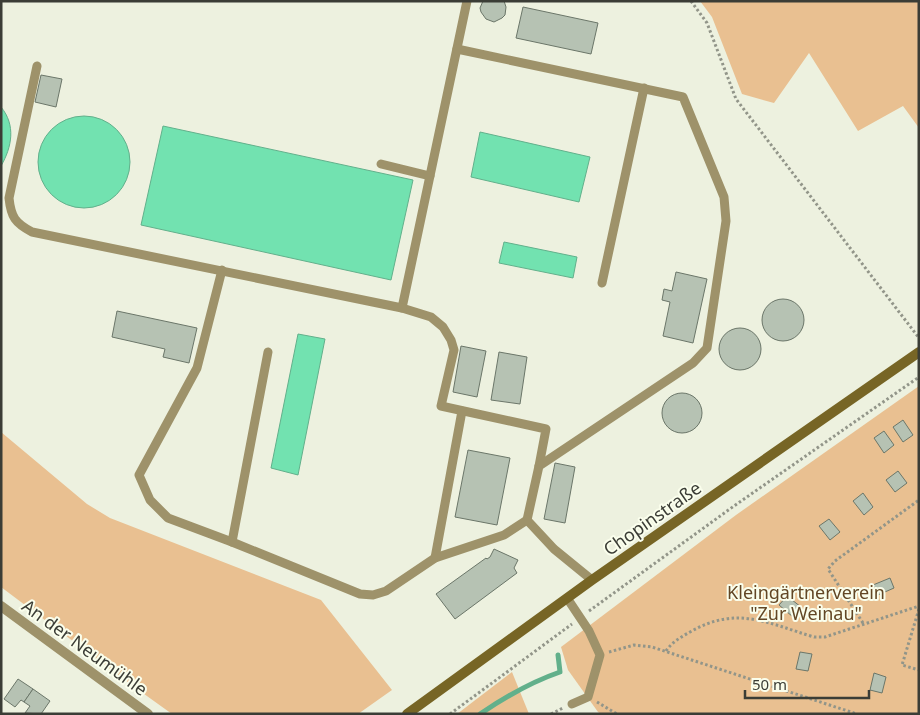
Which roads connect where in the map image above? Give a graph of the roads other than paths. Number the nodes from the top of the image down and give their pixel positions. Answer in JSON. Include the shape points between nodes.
{"nodes":[{"id":1,"x":467,"y":1,"type":"edge"},
{"id":2,"x":458,"y":49,"type":"junction"},
{"id":3,"x":37,"y":66,"type":"dead end"},
{"id":4,"x":644,"y":88,"type":"junction"},
{"id":5,"x":381,"y":164,"type":"dead end"},
{"id":6,"x":430,"y":176,"type":"junction"},
{"id":7,"x":222,"y":270,"type":"junction"},
{"id":8,"x":602,"y":282,"type":"dead end"},
{"id":9,"x":402,"y":308,"type":"junction"},
{"id":10,"x":268,"y":352,"type":"dead end"},
{"id":11,"x":919,"y":352,"type":"edge"},
{"id":12,"x":462,"y":411,"type":"junction"},
{"id":13,"x":538,"y":466,"type":"junction"},
{"id":14,"x":526,"y":520,"type":"junction"},
{"id":15,"x":232,"y":542,"type":"junction"},
{"id":16,"x":435,"y":558,"type":"junction"},
{"id":17,"x":592,"y":580,"type":"junction"},
{"id":18,"x":567,"y":598,"type":"junction"},
{"id":19,"x":1,"y":606,"type":"edge"},
{"id":20,"x":572,"y":704,"type":"dead end"},
{"id":21,"x":148,"y":714,"type":"edge"},
{"id":22,"x":407,"y":714,"type":"edge"}],
"edges":[{"from":1,"to":2,"type":"lane"},
{"from":2,"to":4,"type":"lane"},
{"from":2,"to":6,"type":"lane"},
{"from":3,"to":7,"type":"lane","via":[[8,198],[10,211],[18,224],[32,232]]},
{"from":4,"to":8,"type":"lane"},
{"from":4,"to":13,"type":"lane","via":[[683,97],[724,197],[726,220],[707,348],[693,363]]},
{"from":5,"to":6,"type":"lane"},
{"from":6,"to":9,"type":"lane"},
{"from":7,"to":9,"type":"lane"},
{"from":7,"to":15,"type":"lane","via":[[197,368],[140,475],[150,500],[168,518]]},
{"from":9,"to":12,"type":"lane","via":[[431,316],[444,327],[454,350],[441,406]]},
{"from":10,"to":15,"type":"lane"},
{"from":11,"to":17,"type":"main road","name":"Chopinstraße"},
{"from":12,"to":13,"type":"lane","via":[[546,429]]},
{"from":12,"to":16,"type":"lane"},
{"from":13,"to":14,"type":"lane"},
{"from":14,"to":16,"type":"lane","via":[[504,535]]},
{"from":14,"to":17,"type":"lane","via":[[554,549]]},
{"from":15,"to":16,"type":"lane","via":[[360,594],[386,591]]},
{"from":17,"to":18,"type":"main road","name":"Chopinstraße"},
{"from":18,"to":20,"type":"lane","via":[[589,631],[600,655],[588,697]]},
{"from":18,"to":22,"type":"main road","name":"Chopinstraße"},
{"from":19,"to":21,"type":"street","name":"An der Neumühle"}]}
